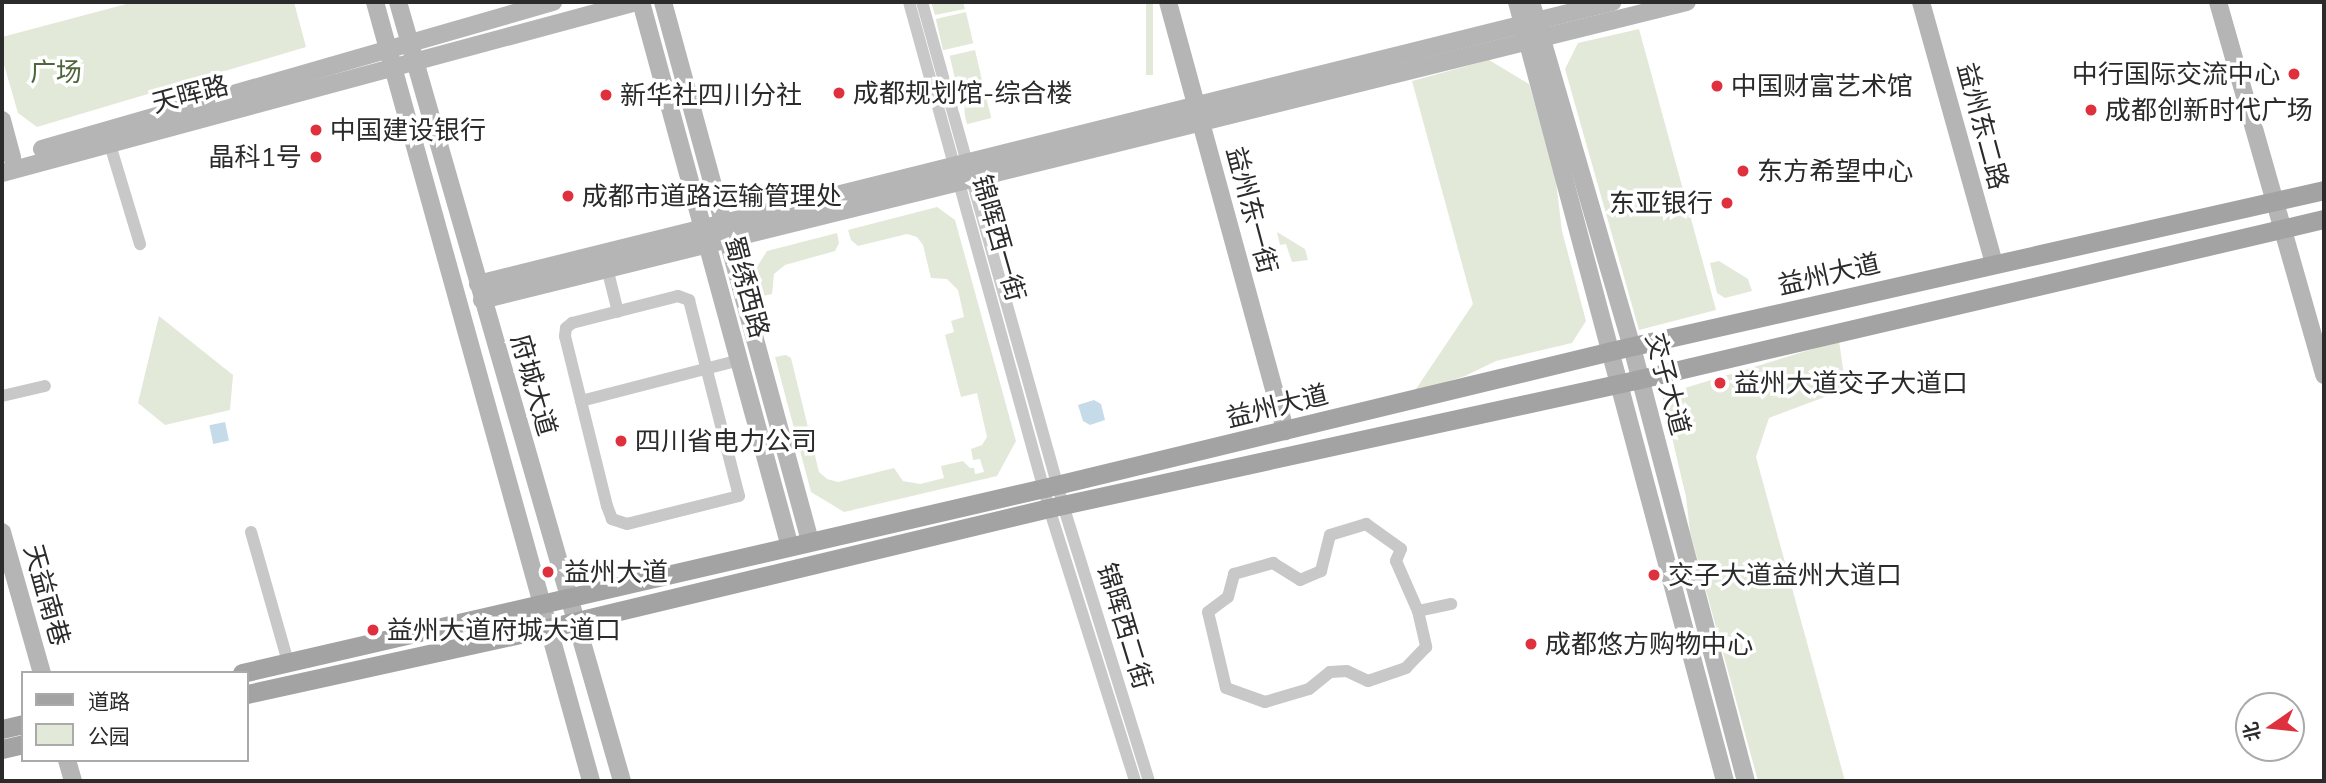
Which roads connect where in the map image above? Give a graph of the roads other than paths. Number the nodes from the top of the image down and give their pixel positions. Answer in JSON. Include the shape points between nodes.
{"nodes":[{"id":1,"x":375,"y":2,"type":"edge"},
{"id":2,"x":398,"y":2,"type":"edge"},
{"id":3,"x":553,"y":2,"type":"edge"},
{"id":4,"x":639,"y":2,"type":"edge"},
{"id":5,"x":663,"y":2,"type":"edge"},
{"id":6,"x":909,"y":2,"type":"edge"},
{"id":7,"x":922,"y":2,"type":"edge"},
{"id":8,"x":1168,"y":2,"type":"edge"},
{"id":9,"x":1517,"y":2,"type":"edge"},
{"id":10,"x":1531,"y":2,"type":"edge"},
{"id":11,"x":1612,"y":2,"type":"edge"},
{"id":12,"x":1687,"y":2,"type":"edge"},
{"id":13,"x":1921,"y":2,"type":"edge"},
{"id":14,"x":2218,"y":2,"type":"edge"},
{"id":15,"x":1532,"y":31,"type":"junction"},
{"id":16,"x":410,"y":43,"type":"junction"},
{"id":17,"x":388,"y":49,"type":"junction"},
{"id":18,"x":415,"y":62,"type":"junction"},
{"id":19,"x":393,"y":68,"type":"junction"},
{"id":20,"x":1198,"y":113,"type":"junction"},
{"id":21,"x":2,"y":120,"type":"edge"},
{"id":22,"x":108,"y":137,"type":"junction"},
{"id":23,"x":7,"y":159,"type":"edge"},
{"id":24,"x":964,"y":171,"type":"junction"},
{"id":25,"x":2,"y":173,"type":"edge"},
{"id":26,"x":2324,"y":190,"type":"edge"},
{"id":27,"x":2275,"y":201,"type":"junction"},
{"id":28,"x":2324,"y":219,"type":"edge"},
{"id":29,"x":2282,"y":228,"type":"junction"},
{"id":30,"x":727,"y":230,"type":"junction"},
{"id":31,"x":706,"y":235,"type":"junction"},
{"id":32,"x":140,"y":244,"type":"dead end"},
{"id":33,"x":1994,"y":264,"type":"junction"},
{"id":34,"x":607,"y":268,"type":"junction"},
{"id":35,"x":480,"y":292,"type":"junction"},
{"id":36,"x":618,"y":312,"type":"junction"},
{"id":37,"x":1632,"y":347,"type":"junction"},
{"id":38,"x":1611,"y":351,"type":"junction"},
{"id":39,"x":740,"y":360,"type":"junction"},
{"id":40,"x":707,"y":369,"type":"junction"},
{"id":41,"x":2324,"y":376,"type":"edge"},
{"id":42,"x":1640,"y":379,"type":"junction"},
{"id":43,"x":1620,"y":383,"type":"junction"},
{"id":44,"x":45,"y":386,"type":"dead end"},
{"id":45,"x":2,"y":396,"type":"edge"},
{"id":46,"x":581,"y":401,"type":"junction"},
{"id":47,"x":1284,"y":431,"type":"junction"},
{"id":48,"x":1051,"y":486,"type":"junction"},
{"id":49,"x":1056,"y":506,"type":"junction"},
{"id":50,"x":2,"y":531,"type":"edge"},
{"id":51,"x":251,"y":532,"type":"dead end"},
{"id":52,"x":810,"y":541,"type":"junction"},
{"id":53,"x":790,"y":547,"type":"junction"},
{"id":54,"x":567,"y":597,"type":"junction"},
{"id":55,"x":541,"y":604,"type":"junction"},
{"id":56,"x":1451,"y":604,"type":"dead end"},
{"id":57,"x":1418,"y":611,"type":"junction"},
{"id":58,"x":574,"y":621,"type":"junction"},
{"id":59,"x":548,"y":628,"type":"junction"},
{"id":60,"x":288,"y":662,"type":"junction"},
{"id":61,"x":41,"y":671,"type":"edge"},
{"id":62,"x":248,"y":672,"type":"edge"},
{"id":63,"x":248,"y":694,"type":"edge"},
{"id":64,"x":21,"y":724,"type":"edge"},
{"id":65,"x":2,"y":729,"type":"edge"},
{"id":66,"x":21,"y":744,"type":"edge"},
{"id":67,"x":2,"y":749,"type":"edge"},
{"id":68,"x":68,"y":762,"type":"edge"},
{"id":69,"x":73,"y":781,"type":"edge"},
{"id":70,"x":591,"y":781,"type":"edge"},
{"id":71,"x":622,"y":781,"type":"edge"},
{"id":72,"x":1135,"y":781,"type":"edge"},
{"id":73,"x":1149,"y":781,"type":"edge"},
{"id":74,"x":1725,"y":781,"type":"edge"},
{"id":75,"x":1746,"y":781,"type":"edge"}],
"edges":[{"from":1,"to":17,"type":"street","name":"府城大道"},
{"from":2,"to":16,"type":"street","name":"府城大道"},
{"from":3,"to":16,"type":"street","name":"天晖路"},
{"from":4,"to":18,"type":"street","name":"天晖路"},
{"from":4,"to":31,"type":"street","name":"蜀绣西路"},
{"from":5,"to":30,"type":"street","name":"蜀绣西路"},
{"from":6,"to":24,"type":"street","name":"锦晖西一街"},
{"from":7,"to":24,"type":"street","name":"锦晖西一街"},
{"from":8,"to":20,"type":"street","name":"益州东一街"},
{"from":9,"to":15,"type":"street","name":"交子大道"},
{"from":10,"to":15,"type":"street","name":"交子大道"},
{"from":11,"to":15,"type":"street"},
{"from":12,"to":15,"type":"street"},
{"from":13,"to":33,"type":"street","name":"益州东二路"},
{"from":14,"to":27,"type":"street"},
{"from":15,"to":20,"type":"street"},
{"from":15,"to":37,"type":"street","name":"交子大道"},
{"from":15,"to":38,"type":"street","name":"交子大道"},
{"from":16,"to":17,"type":"street","name":"天晖路"},
{"from":16,"to":18,"type":"street","name":"府城大道"},
{"from":17,"to":19,"type":"street","name":"府城大道"},
{"from":17,"to":22,"type":"street","name":"天晖路"},
{"from":18,"to":19,"type":"street","name":"天晖路"},
{"from":18,"to":35,"type":"street","name":"府城大道"},
{"from":19,"to":22,"type":"street","name":"天晖路"},
{"from":19,"to":55,"type":"street","name":"府城大道"},
{"from":20,"to":24,"type":"street"},
{"from":20,"to":47,"type":"street","name":"益州东一街"},
{"from":21,"to":23,"type":"street"},
{"from":22,"to":23,"type":"street","name":"天晖路"},
{"from":22,"to":25,"type":"street","name":"天晖路"},
{"from":22,"to":32,"type":"street"},
{"from":24,"to":30,"type":"street"},
{"from":24,"to":48,"type":"street","name":"锦晖西一街"},
{"from":26,"to":27,"type":"main road","name":"益州大道"},
{"from":27,"to":29,"type":"street"},
{"from":27,"to":33,"type":"main road","name":"益州大道"},
{"from":28,"to":29,"type":"main road","name":"益州大道"},
{"from":29,"to":41,"type":"street"},
{"from":29,"to":42,"type":"main road","name":"益州大道"},
{"from":30,"to":31,"type":"street"},
{"from":30,"to":52,"type":"street","name":"蜀绣西路"},
{"from":31,"to":34,"type":"street"},
{"from":31,"to":35,"type":"street"},
{"from":31,"to":39,"type":"street","name":"蜀绣西路"},
{"from":33,"to":37,"type":"main road","name":"益州大道"},
{"from":34,"to":35,"type":"street"},
{"from":34,"to":36,"type":"street"},
{"from":35,"to":54,"type":"street","name":"府城大道"},
{"from":36,"to":40,"type":"street","via":[[678,296],[689,300]]},
{"from":36,"to":46,"type":"street","via":[[566,328]]},
{"from":37,"to":38,"type":"main road","name":"益州大道"},
{"from":37,"to":42,"type":"street","name":"交子大道"},
{"from":38,"to":43,"type":"street","name":"交子大道"},
{"from":38,"to":47,"type":"main road","name":"益州大道"},
{"from":39,"to":40,"type":"street"},
{"from":39,"to":53,"type":"street","name":"蜀绣西路"},
{"from":40,"to":46,"type":"street"},
{"from":40,"to":46,"type":"street","via":[[739,496],[627,524],[612,519]]},
{"from":42,"to":43,"type":"main road","name":"益州大道"},
{"from":42,"to":75,"type":"street","name":"交子大道"},
{"from":43,"to":49,"type":"main road","name":"益州大道"},
{"from":43,"to":74,"type":"street","name":"交子大道"},
{"from":44,"to":45,"type":"street"},
{"from":47,"to":48,"type":"main road","name":"益州大道"},
{"from":48,"to":49,"type":"street","name":"锦晖西二街"},
{"from":48,"to":52,"type":"main road","name":"益州大道"},
{"from":49,"to":58,"type":"main road","name":"益州大道"},
{"from":49,"to":72,"type":"street","name":"锦晖西二街"},
{"from":49,"to":73,"type":"street","name":"锦晖西二街"},
{"from":50,"to":61,"type":"street","name":"天益南巷"},
{"from":51,"to":60,"type":"street"},
{"from":52,"to":53,"type":"main road","name":"益州大道"},
{"from":53,"to":54,"type":"main road","name":"益州大道"},
{"from":54,"to":55,"type":"main road","name":"益州大道"},
{"from":54,"to":58,"type":"street","name":"府城大道"},
{"from":55,"to":59,"type":"street","name":"府城大道"},
{"from":55,"to":60,"type":"main road","name":"益州大道"},
{"from":56,"to":57,"type":"street"},
{"from":57,"to":57,"type":"street","via":[[1396,561],[1401,549],[1366,524],[1330,535],[1321,571],[1300,580],[1273,563],[1234,574],[1228,597],[1208,612],[1226,688],[1265,702],[1310,689],[1330,672],[1347,671],[1368,681],[1406,668],[1426,646]]},
{"from":58,"to":59,"type":"main road","name":"益州大道"},
{"from":58,"to":71,"type":"street","name":"府城大道"},
{"from":59,"to":63,"type":"main road","name":"益州大道"},
{"from":59,"to":70,"type":"street","name":"府城大道"},
{"from":60,"to":62,"type":"main road","name":"益州大道"},
{"from":64,"to":65,"type":"main road"},
{"from":66,"to":67,"type":"main road"},
{"from":68,"to":69,"type":"street"}]}
